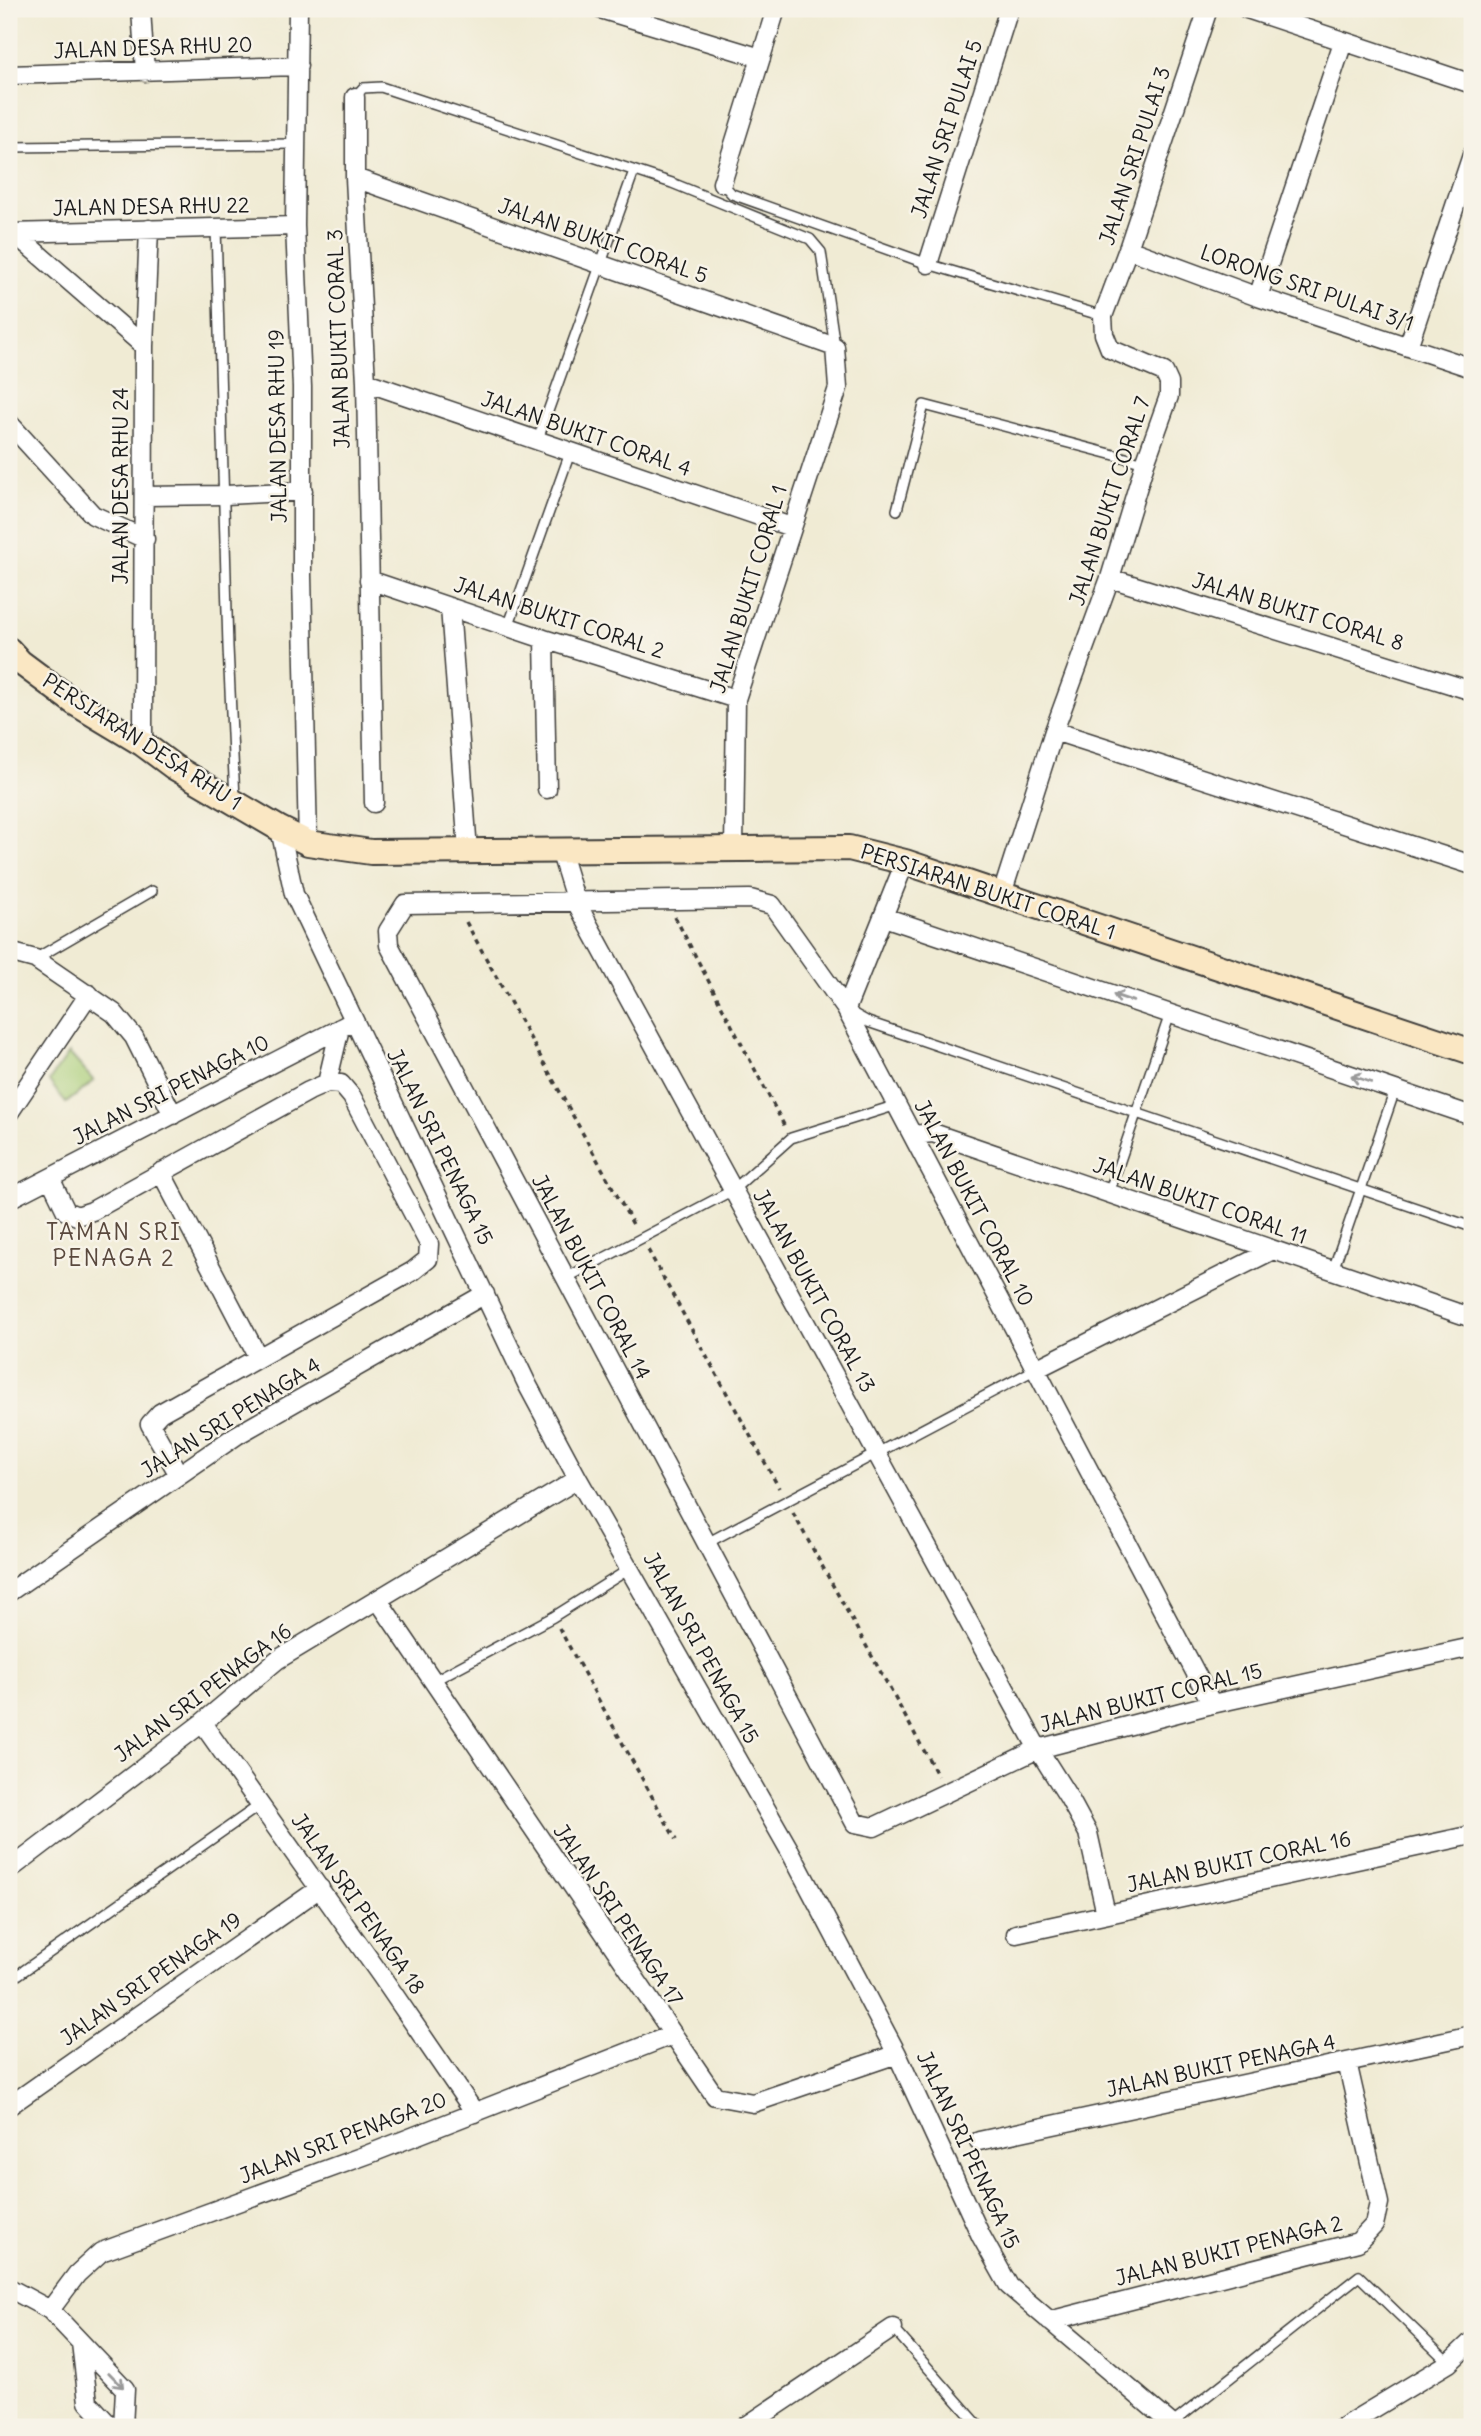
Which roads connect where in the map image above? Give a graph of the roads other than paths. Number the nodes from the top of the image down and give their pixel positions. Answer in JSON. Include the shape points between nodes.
{"nodes":[{"id":1,"x":141,"y":9,"type":"edge"},
{"id":2,"x":298,"y":9,"type":"edge"},
{"id":3,"x":600,"y":9,"type":"edge"},
{"id":4,"x":776,"y":9,"type":"edge"},
{"id":5,"x":1009,"y":9,"type":"edge"},
{"id":6,"x":1208,"y":9,"type":"edge"},
{"id":7,"x":1247,"y":9,"type":"edge"},
{"id":8,"x":1343,"y":42,"type":"junction"},
{"id":9,"x":761,"y":58,"type":"junction"},
{"id":10,"x":298,"y":66,"type":"junction"},
{"id":11,"x":145,"y":72,"type":"junction"},
{"id":12,"x":9,"y":75,"type":"edge"},
{"id":13,"x":1472,"y":84,"type":"edge"},
{"id":14,"x":355,"y":97,"type":"joint"},
{"id":15,"x":295,"y":144,"type":"junction"},
{"id":16,"x":9,"y":147,"type":"edge"},
{"id":17,"x":1472,"y":155,"type":"edge"},
{"id":18,"x":634,"y":171,"type":"junction"},
{"id":19,"x":355,"y":178,"type":"junction"},
{"id":20,"x":722,"y":183,"type":"joint"},
{"id":21,"x":295,"y":226,"type":"junction"},
{"id":22,"x":216,"y":227,"type":"junction"},
{"id":23,"x":149,"y":229,"type":"junction"},
{"id":24,"x":12,"y":233,"type":"edge"},
{"id":25,"x":1128,"y":249,"type":"junction"},
{"id":26,"x":600,"y":264,"type":"junction"},
{"id":27,"x":928,"y":264,"type":"junction"},
{"id":28,"x":1258,"y":297,"type":"junction"},
{"id":29,"x":1103,"y":316,"type":"junction"},
{"id":30,"x":144,"y":346,"type":"junction"},
{"id":31,"x":1408,"y":346,"type":"junction"},
{"id":32,"x":835,"y":347,"type":"junction"},
{"id":33,"x":1472,"y":368,"type":"edge"},
{"id":34,"x":366,"y":382,"type":"junction"},
{"id":35,"x":9,"y":424,"type":"edge"},
{"id":36,"x":537,"y":442,"type":"junction"},
{"id":37,"x":570,"y":453,"type":"junction"},
{"id":38,"x":1145,"y":463,"type":"junction"},
{"id":39,"x":303,"y":491,"type":"junction"},
{"id":40,"x":226,"y":495,"type":"junction"},
{"id":41,"x":144,"y":496,"type":"junction"},
{"id":42,"x":897,"y":510,"type":"dead end"},
{"id":43,"x":791,"y":527,"type":"junction"},
{"id":44,"x":145,"y":540,"type":"junction"},
{"id":45,"x":1110,"y":578,"type":"junction"},
{"id":46,"x":369,"y":580,"type":"junction"},
{"id":47,"x":450,"y":607,"type":"junction"},
{"id":48,"x":508,"y":627,"type":"junction"},
{"id":49,"x":544,"y":639,"type":"junction"},
{"id":50,"x":9,"y":650,"type":"edge"},
{"id":51,"x":1472,"y":691,"type":"edge"},
{"id":52,"x":736,"y":699,"type":"junction"},
{"id":53,"x":1055,"y":731,"type":"junction"},
{"id":54,"x":143,"y":744,"type":"junction"},
{"id":55,"x":547,"y":789,"type":"dead end"},
{"id":56,"x":235,"y":803,"type":"junction"},
{"id":57,"x":374,"y":803,"type":"dead end"},
{"id":58,"x":280,"y":829,"type":"junction"},
{"id":59,"x":309,"y":843,"type":"junction"},
{"id":60,"x":734,"y":849,"type":"junction"},
{"id":61,"x":560,"y":850,"type":"junction"},
{"id":62,"x":468,"y":851,"type":"junction"},
{"id":63,"x":905,"y":862,"type":"junction"},
{"id":64,"x":1472,"y":865,"type":"edge"},
{"id":65,"x":152,"y":891,"type":"dead end"},
{"id":66,"x":1002,"y":894,"type":"junction"},
{"id":67,"x":576,"y":902,"type":"junction"},
{"id":68,"x":884,"y":917,"type":"junction"},
{"id":69,"x":9,"y":952,"type":"edge"},
{"id":70,"x":35,"y":959,"type":"junction"},
{"id":71,"x":89,"y":994,"type":"junction"},
{"id":72,"x":846,"y":1009,"type":"junction"},
{"id":73,"x":1170,"y":1014,"type":"junction"},
{"id":74,"x":347,"y":1024,"type":"junction"},
{"id":75,"x":1472,"y":1052,"type":"edge"},
{"id":76,"x":327,"y":1083,"type":"junction"},
{"id":77,"x":1395,"y":1090,"type":"junction"},
{"id":78,"x":897,"y":1105,"type":"junction"},
{"id":79,"x":9,"y":1113,"type":"edge"},
{"id":80,"x":1136,"y":1113,"type":"junction"},
{"id":81,"x":173,"y":1115,"type":"junction"},
{"id":82,"x":1472,"y":1116,"type":"edge"},
{"id":83,"x":913,"y":1135,"type":"junction"},
{"id":84,"x":161,"y":1172,"type":"junction"},
{"id":85,"x":50,"y":1178,"type":"junction"},
{"id":86,"x":1361,"y":1189,"type":"junction"},
{"id":87,"x":733,"y":1190,"type":"junction"},
{"id":88,"x":1108,"y":1193,"type":"junction"},
{"id":89,"x":9,"y":1199,"type":"edge"},
{"id":90,"x":1472,"y":1227,"type":"edge"},
{"id":91,"x":1273,"y":1250,"type":"junction"},
{"id":92,"x":1333,"y":1270,"type":"junction"},
{"id":93,"x":566,"y":1278,"type":"junction"},
{"id":94,"x":485,"y":1294,"type":"junction"},
{"id":95,"x":1472,"y":1318,"type":"edge"},
{"id":96,"x":258,"y":1357,"type":"junction"},
{"id":97,"x":1036,"y":1369,"type":"junction"},
{"id":98,"x":876,"y":1453,"type":"junction"},
{"id":99,"x":179,"y":1475,"type":"junction"},
{"id":100,"x":578,"y":1479,"type":"junction"},
{"id":101,"x":707,"y":1543,"type":"junction"},
{"id":102,"x":631,"y":1568,"type":"junction"},
{"id":103,"x":11,"y":1586,"type":"edge"},
{"id":104,"x":378,"y":1600,"type":"junction"},
{"id":105,"x":1472,"y":1647,"type":"edge"},
{"id":106,"x":433,"y":1681,"type":"junction"},
{"id":107,"x":1212,"y":1704,"type":"junction"},
{"id":108,"x":202,"y":1724,"type":"junction"},
{"id":109,"x":1038,"y":1749,"type":"junction"},
{"id":110,"x":260,"y":1805,"type":"junction"},
{"id":111,"x":855,"y":1823,"type":"joint"},
{"id":112,"x":1472,"y":1835,"type":"edge"},
{"id":113,"x":9,"y":1870,"type":"edge"},
{"id":114,"x":320,"y":1888,"type":"junction"},
{"id":115,"x":1106,"y":1914,"type":"junction"},
{"id":116,"x":1016,"y":1934,"type":"dead end"},
{"id":117,"x":9,"y":1981,"type":"edge"},
{"id":118,"x":672,"y":2035,"type":"junction"},
{"id":119,"x":1472,"y":2035,"type":"edge"},
{"id":120,"x":897,"y":2054,"type":"junction"},
{"id":121,"x":1347,"y":2062,"type":"junction"},
{"id":122,"x":9,"y":2106,"type":"edge"},
{"id":123,"x":475,"y":2113,"type":"junction"},
{"id":124,"x":979,"y":2141,"type":"dead end"},
{"id":125,"x":9,"y":2288,"type":"edge"},
{"id":126,"x":50,"y":2309,"type":"junction"},
{"id":127,"x":1049,"y":2321,"type":"junction"},
{"id":128,"x":893,"y":2328,"type":"joint"},
{"id":129,"x":1472,"y":2341,"type":"edge"},
{"id":130,"x":81,"y":2343,"type":"junction"},
{"id":131,"x":1449,"y":2363,"type":"junction"},
{"id":132,"x":1174,"y":2425,"type":"edge"},
{"id":133,"x":111,"y":2427,"type":"edge"},
{"id":134,"x":123,"y":2427,"type":"edge"},
{"id":135,"x":745,"y":2427,"type":"edge"},
{"id":136,"x":980,"y":2427,"type":"edge"},
{"id":137,"x":1343,"y":2427,"type":"edge"}],
"edges":[{"from":1,"to":11,"type":"street"},
{"from":2,"to":10,"type":"street","name":"JALAN DESA RHU 19"},
{"from":3,"to":9,"type":"street"},
{"from":4,"to":9,"type":"street"},
{"from":5,"to":27,"type":"street","name":"JALAN SRI PULAI 5"},
{"from":6,"to":25,"type":"street","name":"JALAN SRI PULAI 3"},
{"from":7,"to":8,"type":"street"},
{"from":8,"to":13,"type":"street"},
{"from":8,"to":28,"type":"street"},
{"from":9,"to":20,"type":"street"},
{"from":10,"to":11,"type":"street","name":"JALAN DESA RHU 20"},
{"from":10,"to":15,"type":"street","name":"JALAN DESA RHU 19"},
{"from":11,"to":12,"type":"street","name":"JALAN DESA RHU 20"},
{"from":14,"to":18,"type":"lane","via":[[363,88],[381,87]]},
{"from":14,"to":19,"type":"street","name":"JALAN BUKIT CORAL 3"},
{"from":15,"to":16,"type":"lane"},
{"from":15,"to":21,"type":"street","name":"JALAN DESA RHU 19"},
{"from":17,"to":31,"type":"street"},
{"from":18,"to":26,"type":"lane"},
{"from":18,"to":32,"type":"lane","via":[[810,239],[821,252]]},
{"from":19,"to":26,"type":"street","name":"JALAN BUKIT CORAL 5"},
{"from":19,"to":34,"type":"street","name":"JALAN BUKIT CORAL 3"},
{"from":20,"to":27,"type":"lane","via":[[732,194]]},
{"from":21,"to":22,"type":"street","name":"JALAN DESA RHU 22"},
{"from":21,"to":39,"type":"street","name":"JALAN DESA RHU 19"},
{"from":22,"to":23,"type":"street","name":"JALAN DESA RHU 22"},
{"from":22,"to":40,"type":"lane"},
{"from":23,"to":24,"type":"street","name":"JALAN DESA RHU 22"},
{"from":23,"to":30,"type":"street","name":"JALAN DESA RHU 24"},
{"from":24,"to":30,"type":"street"},
{"from":25,"to":28,"type":"street","name":"LORONG SRI PULAI 3/1"},
{"from":25,"to":29,"type":"street","name":"JALAN SRI PULAI 3"},
{"from":26,"to":32,"type":"street","name":"JALAN BUKIT CORAL 5"},
{"from":26,"to":36,"type":"lane"},
{"from":27,"to":29,"type":"lane"},
{"from":28,"to":31,"type":"street","name":"LORONG SRI PULAI 3/1"},
{"from":29,"to":38,"type":"street","name":"JALAN BUKIT CORAL 7","via":[[1110,349],[1164,372],[1169,383],[1169,396]]},
{"from":30,"to":41,"type":"street","name":"JALAN DESA RHU 24"},
{"from":31,"to":33,"type":"street","name":"LORONG SRI PULAI 3/1"},
{"from":32,"to":43,"type":"street","name":"JALAN BUKIT CORAL 1","via":[[838,388]]},
{"from":34,"to":36,"type":"street","name":"JALAN BUKIT CORAL 4"},
{"from":34,"to":46,"type":"street","name":"JALAN BUKIT CORAL 3"},
{"from":35,"to":44,"type":"street","via":[[93,515]]},
{"from":36,"to":37,"type":"street","name":"JALAN BUKIT CORAL 4"},
{"from":37,"to":43,"type":"street","name":"JALAN BUKIT CORAL 4"},
{"from":37,"to":48,"type":"lane"},
{"from":38,"to":42,"type":"lane","via":[[924,405]]},
{"from":38,"to":45,"type":"street","name":"JALAN BUKIT CORAL 7"},
{"from":39,"to":40,"type":"street"},
{"from":39,"to":59,"type":"street","name":"JALAN DESA RHU 19"},
{"from":40,"to":41,"type":"street"},
{"from":40,"to":56,"type":"lane"},
{"from":41,"to":44,"type":"street","name":"JALAN DESA RHU 24"},
{"from":43,"to":52,"type":"street","name":"JALAN BUKIT CORAL 1"},
{"from":44,"to":54,"type":"street","name":"JALAN DESA RHU 24"},
{"from":45,"to":51,"type":"street","name":"JALAN BUKIT CORAL 8"},
{"from":45,"to":53,"type":"street","name":"JALAN BUKIT CORAL 7"},
{"from":46,"to":47,"type":"street","name":"JALAN BUKIT CORAL 2"},
{"from":46,"to":57,"type":"street","name":"JALAN BUKIT CORAL 3"},
{"from":47,"to":48,"type":"street","name":"JALAN BUKIT CORAL 2"},
{"from":47,"to":62,"type":"street"},
{"from":48,"to":49,"type":"street","name":"JALAN BUKIT CORAL 2"},
{"from":49,"to":52,"type":"street","name":"JALAN BUKIT CORAL 2"},
{"from":49,"to":55,"type":"street"},
{"from":50,"to":54,"type":"street","name":"PERSIARAN DESA RHU 1","via":[[75,703]]},
{"from":52,"to":60,"type":"street","name":"JALAN BUKIT CORAL 1"},
{"from":53,"to":64,"type":"street"},
{"from":53,"to":66,"type":"street","name":"JALAN BUKIT CORAL 7"},
{"from":54,"to":56,"type":"street","name":"PERSIARAN DESA RHU 1"},
{"from":56,"to":58,"type":"street","name":"PERSIARAN DESA RHU 1"},
{"from":58,"to":59,"type":"street","name":"PERSIARAN BUKIT CORAL 1"},
{"from":58,"to":74,"type":"street","name":"JALAN SRI PENAGA 15","via":[[294,894]]},
{"from":59,"to":62,"type":"street","name":"PERSIARAN BUKIT CORAL 1","via":[[371,852]]},
{"from":60,"to":61,"type":"street","name":"PERSIARAN BUKIT CORAL 1"},
{"from":60,"to":63,"type":"street","name":"PERSIARAN BUKIT CORAL 1","via":[[849,848]]},
{"from":61,"to":62,"type":"street","name":"PERSIARAN BUKIT CORAL 1"},
{"from":61,"to":67,"type":"street","name":"JALAN BUKIT CORAL 13"},
{"from":63,"to":66,"type":"street","name":"PERSIARAN BUKIT CORAL 1"},
{"from":63,"to":68,"type":"street"},
{"from":65,"to":70,"type":"lane"},
{"from":66,"to":75,"type":"street","name":"PERSIARAN BUKIT CORAL 1"},
{"from":67,"to":72,"type":"street","name":"JALAN BUKIT CORAL 10","via":[[750,899],[772,905]]},
{"from":67,"to":87,"type":"street","name":"JALAN BUKIT CORAL 13"},
{"from":67,"to":93,"type":"street","name":"JALAN BUKIT CORAL 14","via":[[405,904],[388,931],[389,945]]},
{"from":68,"to":72,"type":"street"},
{"from":73,"to":68,"type":"street","one_way":true},
{"from":69,"to":70,"type":"street"},
{"from":70,"to":71,"type":"street"},
{"from":71,"to":79,"type":"street"},
{"from":71,"to":81,"type":"street","via":[[114,1013],[134,1037]]},
{"from":72,"to":78,"type":"street","name":"JALAN BUKIT CORAL 10"},
{"from":72,"to":80,"type":"lane","via":[[868,1022]]},
{"from":77,"to":73,"type":"street","one_way":true},
{"from":73,"to":80,"type":"lane"},
{"from":74,"to":76,"type":"street"},
{"from":74,"to":81,"type":"street","name":"JALAN SRI PENAGA 10"},
{"from":74,"to":94,"type":"street","name":"JALAN SRI PENAGA 15"},
{"from":76,"to":84,"type":"street"},
{"from":76,"to":96,"type":"street","via":[[341,1084],[352,1097],[429,1244],[428,1259]]},
{"from":77,"to":82,"type":"street"},
{"from":77,"to":86,"type":"lane"},
{"from":78,"to":83,"type":"street","name":"JALAN BUKIT CORAL 10"},
{"from":78,"to":87,"type":"lane","via":[[791,1138]]},
{"from":80,"to":86,"type":"lane"},
{"from":80,"to":88,"type":"lane"},
{"from":81,"to":85,"type":"street","name":"JALAN SRI PENAGA 10"},
{"from":83,"to":88,"type":"street","name":"JALAN BUKIT CORAL 11","via":[[933,1133]]},
{"from":83,"to":97,"type":"street","name":"JALAN BUKIT CORAL 10"},
{"from":84,"to":85,"type":"street","via":[[77,1216],[66,1211]]},
{"from":84,"to":96,"type":"street"},
{"from":85,"to":89,"type":"street","name":"JALAN SRI PENAGA 10"},
{"from":86,"to":90,"type":"lane"},
{"from":86,"to":92,"type":"lane"},
{"from":87,"to":93,"type":"lane"},
{"from":87,"to":98,"type":"street","name":"JALAN BUKIT CORAL 13"},
{"from":88,"to":91,"type":"street","name":"JALAN BUKIT CORAL 11"},
{"from":91,"to":92,"type":"street","name":"JALAN BUKIT CORAL 11"},
{"from":91,"to":97,"type":"street"},
{"from":92,"to":95,"type":"street","name":"JALAN BUKIT CORAL 11"},
{"from":93,"to":101,"type":"street","name":"JALAN BUKIT CORAL 14"},
{"from":94,"to":99,"type":"street","name":"JALAN SRI PENAGA 4","via":[[237,1436]]},
{"from":94,"to":100,"type":"street","name":"JALAN SRI PENAGA 15"},
{"from":96,"to":99,"type":"street","via":[[160,1413],[150,1424]]},
{"from":97,"to":98,"type":"lane"},
{"from":97,"to":107,"type":"street","name":"JALAN BUKIT CORAL 10"},
{"from":98,"to":101,"type":"lane"},
{"from":98,"to":109,"type":"street","name":"JALAN BUKIT CORAL 13"},
{"from":99,"to":103,"type":"street","name":"JALAN SRI PENAGA 4"},
{"from":100,"to":102,"type":"street","name":"JALAN SRI PENAGA 15"},
{"from":100,"to":104,"type":"street","name":"JALAN SRI PENAGA 16"},
{"from":101,"to":111,"type":"street","name":"JALAN BUKIT CORAL 14"},
{"from":102,"to":106,"type":"lane","via":[[553,1617]]},
{"from":102,"to":120,"type":"street","name":"JALAN SRI PENAGA 15"},
{"from":104,"to":106,"type":"street","name":"JALAN SRI PENAGA 17"},
{"from":104,"to":108,"type":"street","name":"JALAN SRI PENAGA 16","via":[[277,1660]]},
{"from":105,"to":107,"type":"street","name":"JALAN BUKIT CORAL 15"},
{"from":106,"to":118,"type":"street","name":"JALAN SRI PENAGA 17"},
{"from":107,"to":109,"type":"street","name":"JALAN BUKIT CORAL 15"},
{"from":108,"to":110,"type":"street","name":"JALAN SRI PENAGA 18"},
{"from":108,"to":113,"type":"street","name":"JALAN SRI PENAGA 16"},
{"from":109,"to":111,"type":"street","name":"JALAN BUKIT CORAL 15","via":[[874,1827]]},
{"from":109,"to":115,"type":"street","name":"JALAN BUKIT CORAL 13","via":[[1088,1833]]},
{"from":110,"to":114,"type":"street","name":"JALAN SRI PENAGA 18"},
{"from":110,"to":117,"type":"lane"},
{"from":112,"to":115,"type":"street","name":"JALAN BUKIT CORAL 16"},
{"from":114,"to":122,"type":"street","name":"JALAN SRI PENAGA 19"},
{"from":114,"to":123,"type":"street","name":"JALAN SRI PENAGA 18"},
{"from":115,"to":116,"type":"street","name":"JALAN BUKIT CORAL 16"},
{"from":118,"to":120,"type":"street","name":"JALAN SRI PENAGA 17","via":[[715,2096],[753,2103]]},
{"from":118,"to":123,"type":"street","name":"JALAN SRI PENAGA 20"},
{"from":119,"to":121,"type":"street","name":"JALAN BUKIT PENAGA 4"},
{"from":120,"to":127,"type":"street","name":"JALAN SRI PENAGA 15","via":[[1009,2286]]},
{"from":121,"to":124,"type":"street","name":"JALAN BUKIT PENAGA 4"},
{"from":121,"to":127,"type":"street","name":"JALAN BUKIT PENAGA 2","via":[[1379,2203],[1374,2225],[1358,2242]]},
{"from":123,"to":126,"type":"street","name":"JALAN SRI PENAGA 20","via":[[101,2252]]},
{"from":125,"to":126,"type":"street"},
{"from":126,"to":130,"type":"street"},
{"from":127,"to":132,"type":"street","name":"JALAN SRI PENAGA 15"},
{"from":128,"to":135,"type":"street"},
{"from":128,"to":136,"type":"lane"},
{"from":129,"to":131,"type":"street"},
{"from":130,"to":133,"type":"street","via":[[88,2402]]},
{"from":130,"to":134,"type":"street","one_way":true,"via":[[125,2389]]},
{"from":131,"to":132,"type":"lane","via":[[1359,2276]]},
{"from":131,"to":137,"type":"street"}]}
